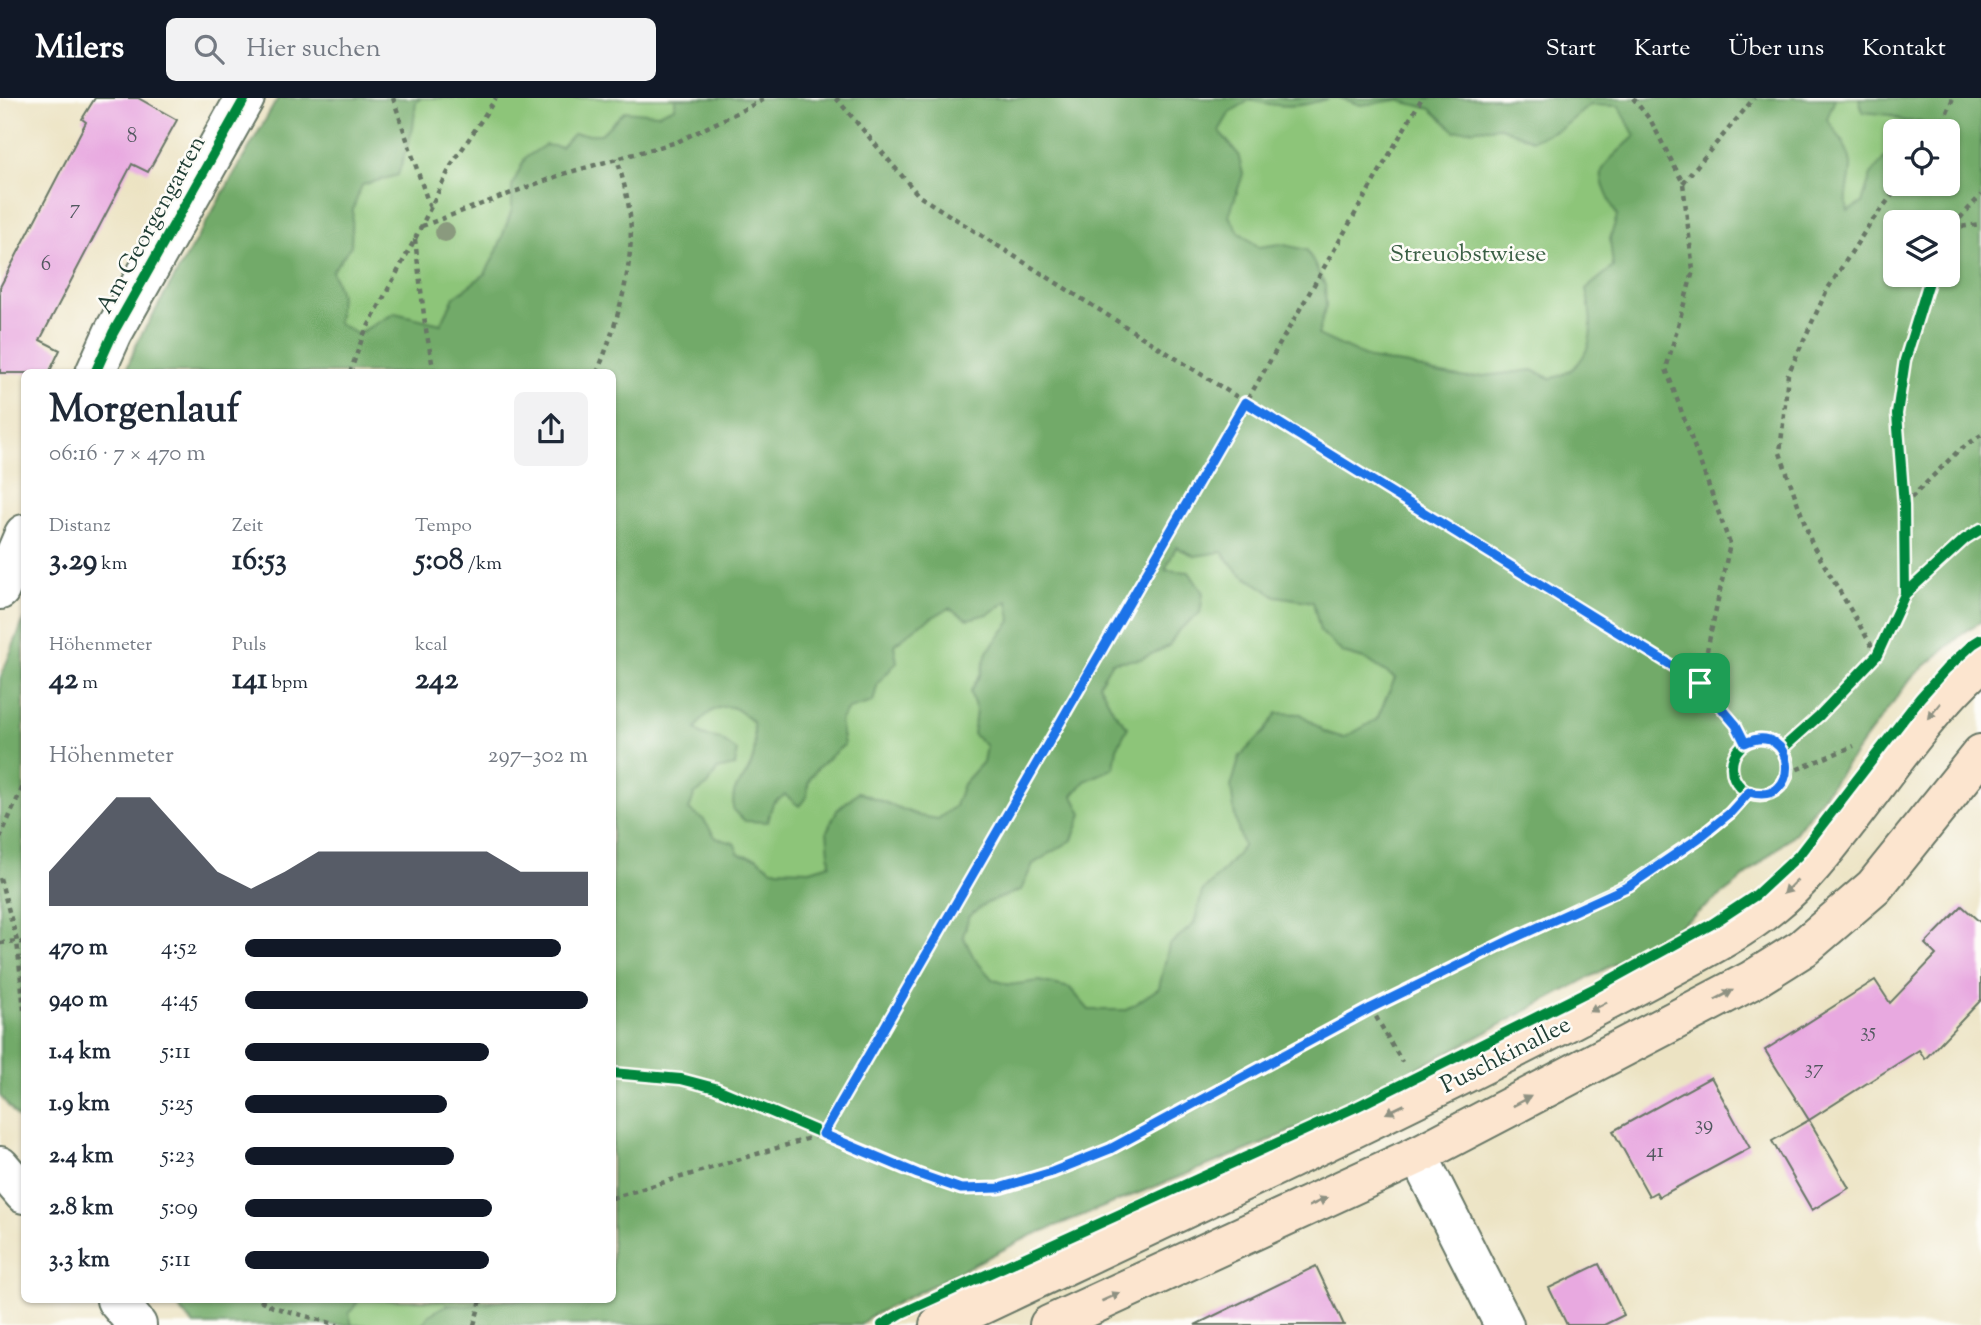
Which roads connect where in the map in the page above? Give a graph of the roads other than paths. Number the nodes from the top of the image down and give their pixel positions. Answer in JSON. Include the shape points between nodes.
{"nodes":[{"id":1,"x":245,"y":98,"type":"edge"},
{"id":2,"x":97,"y":369,"type":"edge"},
{"id":3,"x":21,"y":541,"type":"edge"},
{"id":4,"x":0,"y":590,"type":"edge"},
{"id":5,"x":1981,"y":662,"type":"edge"},
{"id":6,"x":1981,"y":754,"type":"edge"},
{"id":7,"x":1418,"y":1155,"type":"junction"},
{"id":8,"x":0,"y":1166,"type":"edge"},
{"id":9,"x":21,"y":1190,"type":"edge"},
{"id":10,"x":119,"y":1303,"type":"edge"},
{"id":11,"x":137,"y":1325,"type":"edge"},
{"id":12,"x":939,"y":1325,"type":"edge"},
{"id":13,"x":1049,"y":1325,"type":"edge"},
{"id":14,"x":1504,"y":1325,"type":"edge"}],
"edges":[{"from":1,"to":2,"type":"street","name":"Am Georgengarten"},
{"from":3,"to":4,"type":"street"},
{"from":5,"to":12,"type":"main road","name":"Puschkinallee","one_way":true,"via":[[1932,712],[1831,844],[1773,904],[1735,932],[1416,1099]]},
{"from":7,"to":6,"type":"main road","name":"Puschkinallee","one_way":true,"via":[[1752,980],[1803,948],[1874,887]]},
{"from":13,"to":7,"type":"main road","name":"Puschkinallee","one_way":true},
{"from":7,"to":14,"type":"street"},
{"from":8,"to":9,"type":"street"},
{"from":10,"to":11,"type":"street"}]}
